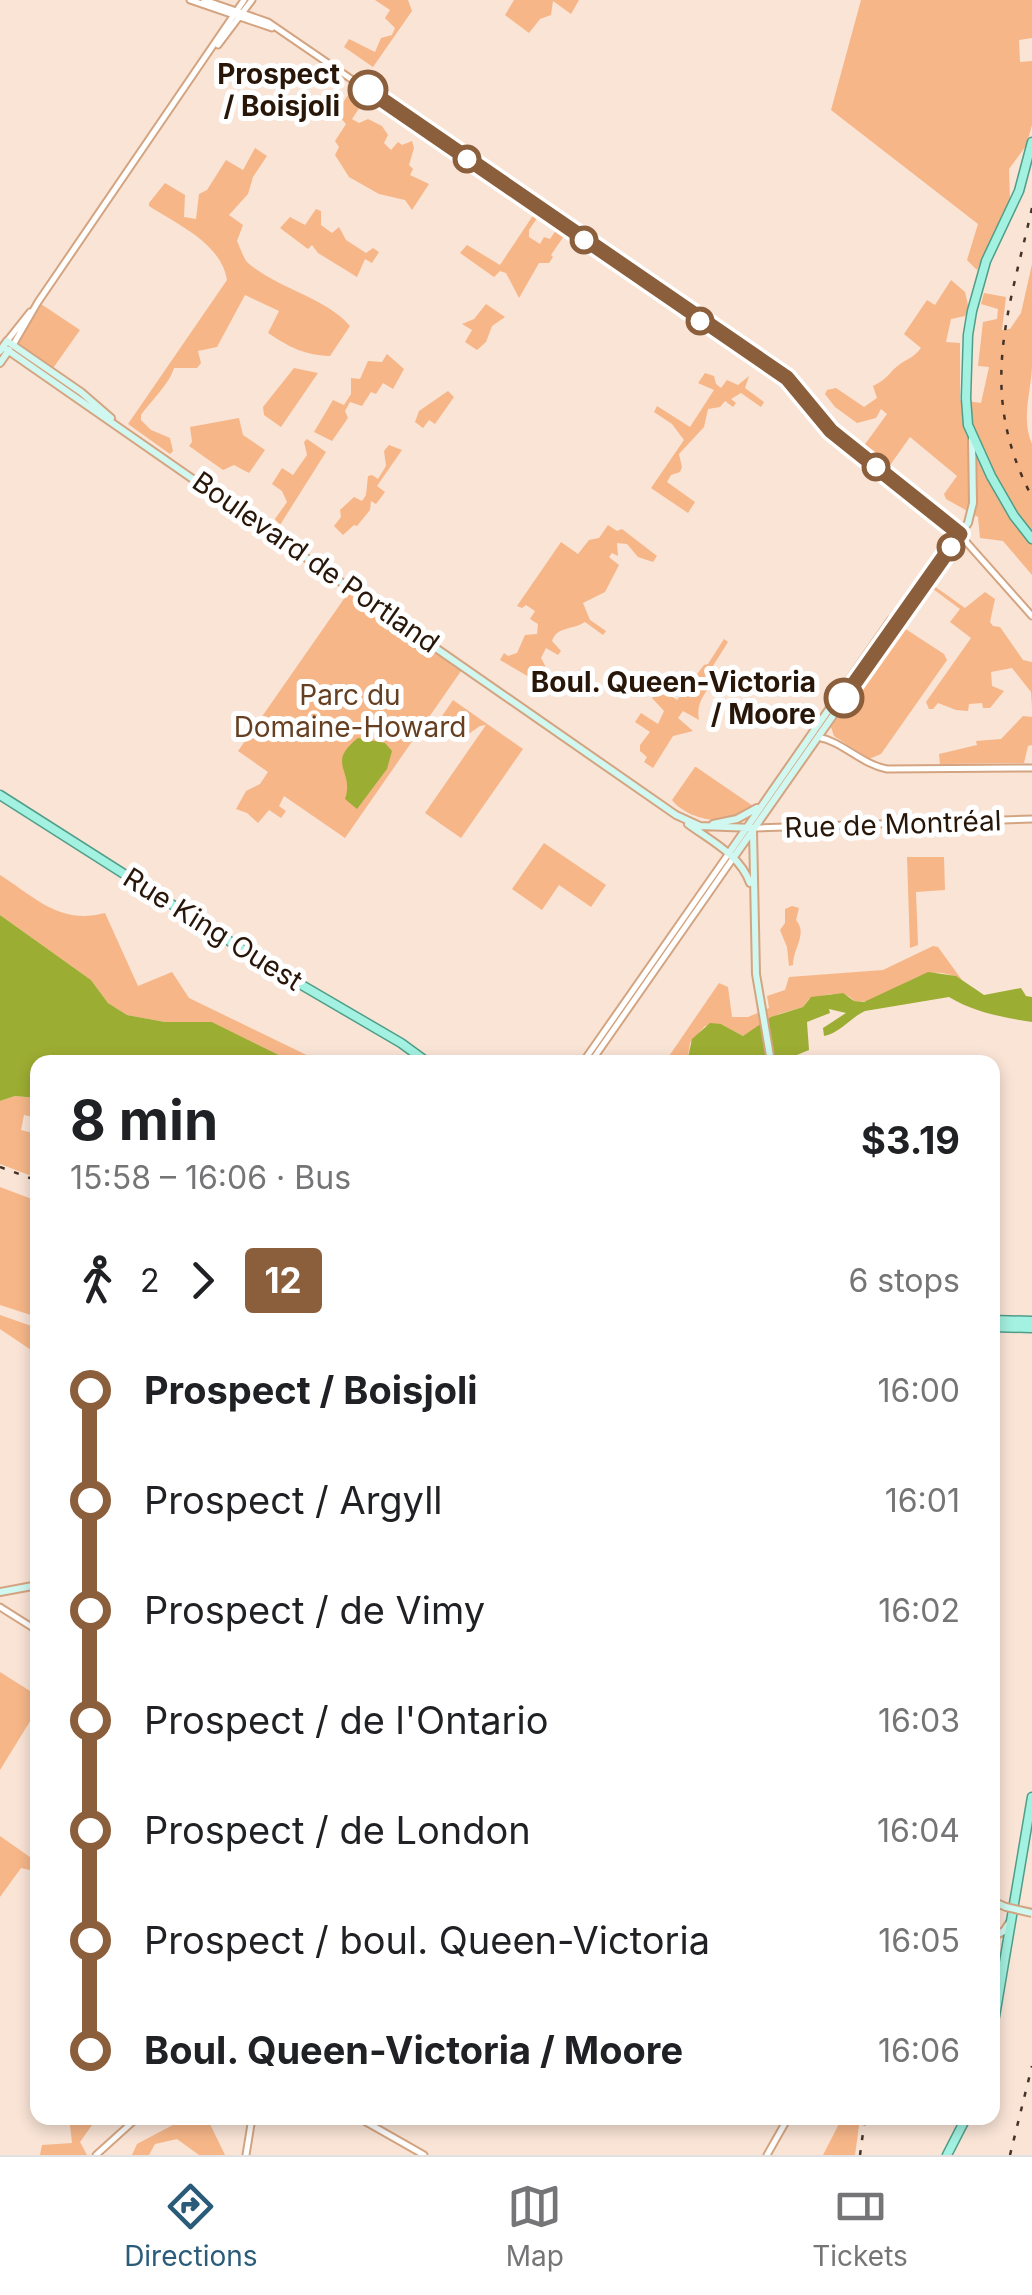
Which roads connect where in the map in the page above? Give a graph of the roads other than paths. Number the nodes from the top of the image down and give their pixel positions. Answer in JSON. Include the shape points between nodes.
{"nodes":[{"id":1,"x":190,"y":0,"type":"edge"},
{"id":2,"x":204,"y":0,"type":"edge"},
{"id":3,"x":244,"y":0,"type":"edge"},
{"id":4,"x":252,"y":0,"type":"edge"},
{"id":5,"x":238,"y":13,"type":"junction"},
{"id":6,"x":1032,"y":142,"type":"edge"},
{"id":7,"x":6,"y":347,"type":"edge"},
{"id":8,"x":0,"y":363,"type":"edge"},
{"id":9,"x":969,"y":419,"type":"junction"},
{"id":10,"x":972,"y":434,"type":"junction"},
{"id":11,"x":972,"y":471,"type":"junction"},
{"id":12,"x":1001,"y":493,"type":"junction"},
{"id":13,"x":960,"y":534,"type":"junction"},
{"id":14,"x":1032,"y":540,"type":"edge"},
{"id":15,"x":907,"y":607,"type":"junction"},
{"id":16,"x":1032,"y":616,"type":"edge"},
{"id":17,"x":827,"y":723,"type":"junction"},
{"id":18,"x":817,"y":737,"type":"junction"},
{"id":19,"x":805,"y":742,"type":"junction"},
{"id":20,"x":841,"y":748,"type":"junction"},
{"id":21,"x":1032,"y":768,"type":"edge"},
{"id":22,"x":0,"y":795,"type":"edge"},
{"id":23,"x":765,"y":800,"type":"junction"},
{"id":24,"x":664,"y":804,"type":"junction"},
{"id":25,"x":676,"y":815,"type":"junction"},
{"id":26,"x":1032,"y":819,"type":"edge"},
{"id":27,"x":713,"y":824,"type":"junction"},
{"id":28,"x":744,"y":833,"type":"junction"},
{"id":29,"x":731,"y":855,"type":"junction"},
{"id":30,"x":752,"y":864,"type":"junction"},
{"id":31,"x":753,"y":894,"type":"junction"},
{"id":32,"x":417,"y":1055,"type":"edge"},
{"id":33,"x":588,"y":1055,"type":"edge"},
{"id":34,"x":596,"y":1055,"type":"edge"},
{"id":35,"x":770,"y":1055,"type":"edge"},
{"id":36,"x":1000,"y":1321,"type":"edge"},
{"id":37,"x":1020,"y":1324,"type":"junction"},
{"id":38,"x":1032,"y":1324,"type":"edge"},
{"id":39,"x":1000,"y":1327,"type":"edge"},
{"id":40,"x":30,"y":1586,"type":"edge"},
{"id":41,"x":0,"y":1592,"type":"edge"},
{"id":42,"x":0,"y":1607,"type":"edge"},
{"id":43,"x":30,"y":1626,"type":"edge"},
{"id":44,"x":1032,"y":1797,"type":"edge"},
{"id":45,"x":1000,"y":1906,"type":"edge"},
{"id":46,"x":1032,"y":1914,"type":"edge"},
{"id":47,"x":1011,"y":1921,"type":"junction"},
{"id":48,"x":1000,"y":1933,"type":"edge"},
{"id":49,"x":1000,"y":1940,"type":"edge"},
{"id":50,"x":1007,"y":1942,"type":"junction"},
{"id":51,"x":1000,"y":1985,"type":"edge"},
{"id":52,"x":129,"y":2125,"type":"edge"},
{"id":53,"x":251,"y":2125,"type":"edge"},
{"id":54,"x":371,"y":2125,"type":"edge"},
{"id":55,"x":784,"y":2125,"type":"edge"},
{"id":56,"x":962,"y":2125,"type":"edge"},
{"id":57,"x":96,"y":2155,"type":"edge"},
{"id":58,"x":246,"y":2155,"type":"edge"},
{"id":59,"x":424,"y":2155,"type":"edge"},
{"id":60,"x":767,"y":2155,"type":"edge"},
{"id":61,"x":947,"y":2155,"type":"edge"}],
"edges":[{"from":1,"to":5,"type":"street"},
{"from":2,"to":5,"type":"street"},
{"from":3,"to":5,"type":"street"},
{"from":4,"to":5,"type":"street"},
{"from":5,"to":7,"type":"street"},
{"from":5,"to":13,"type":"street","via":[[281,32],[787,378],[831,431]]},
{"from":6,"to":9,"type":"main road","via":[[969,326]]},
{"from":7,"to":8,"type":"main road"},
{"from":7,"to":24,"type":"main road","name":"Boulevard de Portland","via":[[81,392],[116,423]]},
{"from":9,"to":10,"type":"main road"},
{"from":9,"to":11,"type":"main road"},
{"from":9,"to":12,"type":"main road"},
{"from":10,"to":11,"type":"main road"},
{"from":10,"to":12,"type":"main road"},
{"from":11,"to":13,"type":"main road","via":[[972,514]]},
{"from":12,"to":14,"type":"main road"},
{"from":13,"to":15,"type":"main road"},
{"from":13,"to":16,"type":"street"},
{"from":15,"to":17,"type":"main road"},
{"from":15,"to":19,"type":"main road"},
{"from":17,"to":18,"type":"main road"},
{"from":17,"to":20,"type":"street","via":[[826,732]]},
{"from":18,"to":19,"type":"street"},
{"from":18,"to":20,"type":"street"},
{"from":18,"to":28,"type":"main road"},
{"from":19,"to":23,"type":"main road"},
{"from":20,"to":21,"type":"street","via":[[887,769]]},
{"from":22,"to":32,"type":"main road","name":"Rue King Ouest"},
{"from":23,"to":27,"type":"main road","via":[[743,817]]},
{"from":23,"to":28,"type":"main road"},
{"from":24,"to":25,"type":"main road","name":"Boulevard de Portland"},
{"from":24,"to":27,"type":"main road","name":"Boulevard de Portland"},
{"from":25,"to":28,"type":"main road","name":"Boulevard de Portland"},
{"from":25,"to":29,"type":"main road"},
{"from":26,"to":28,"type":"street","name":"Rue de Montréal"},
{"from":27,"to":28,"type":"main road","name":"Boulevard de Portland"},
{"from":28,"to":29,"type":"main road"},
{"from":28,"to":30,"type":"main road"},
{"from":28,"to":30,"type":"main road"},
{"from":29,"to":31,"type":"main road"},
{"from":29,"to":33,"type":"street"},
{"from":29,"to":34,"type":"street"},
{"from":30,"to":31,"type":"main road"},
{"from":31,"to":35,"type":"main road"},
{"from":36,"to":37,"type":"main road"},
{"from":37,"to":38,"type":"main road"},
{"from":37,"to":39,"type":"main road"},
{"from":40,"to":41,"type":"main road"},
{"from":42,"to":43,"type":"street"},
{"from":44,"to":47,"type":"main road"},
{"from":45,"to":46,"type":"main road","bridge":true},
{"from":47,"to":48,"type":"main road"},
{"from":47,"to":50,"type":"main road"},
{"from":49,"to":50,"type":"main road"},
{"from":50,"to":51,"type":"main road"},
{"from":52,"to":57,"type":"street"},
{"from":53,"to":58,"type":"street"},
{"from":54,"to":59,"type":"street"},
{"from":55,"to":60,"type":"street"},
{"from":56,"to":61,"type":"main road"}]}
